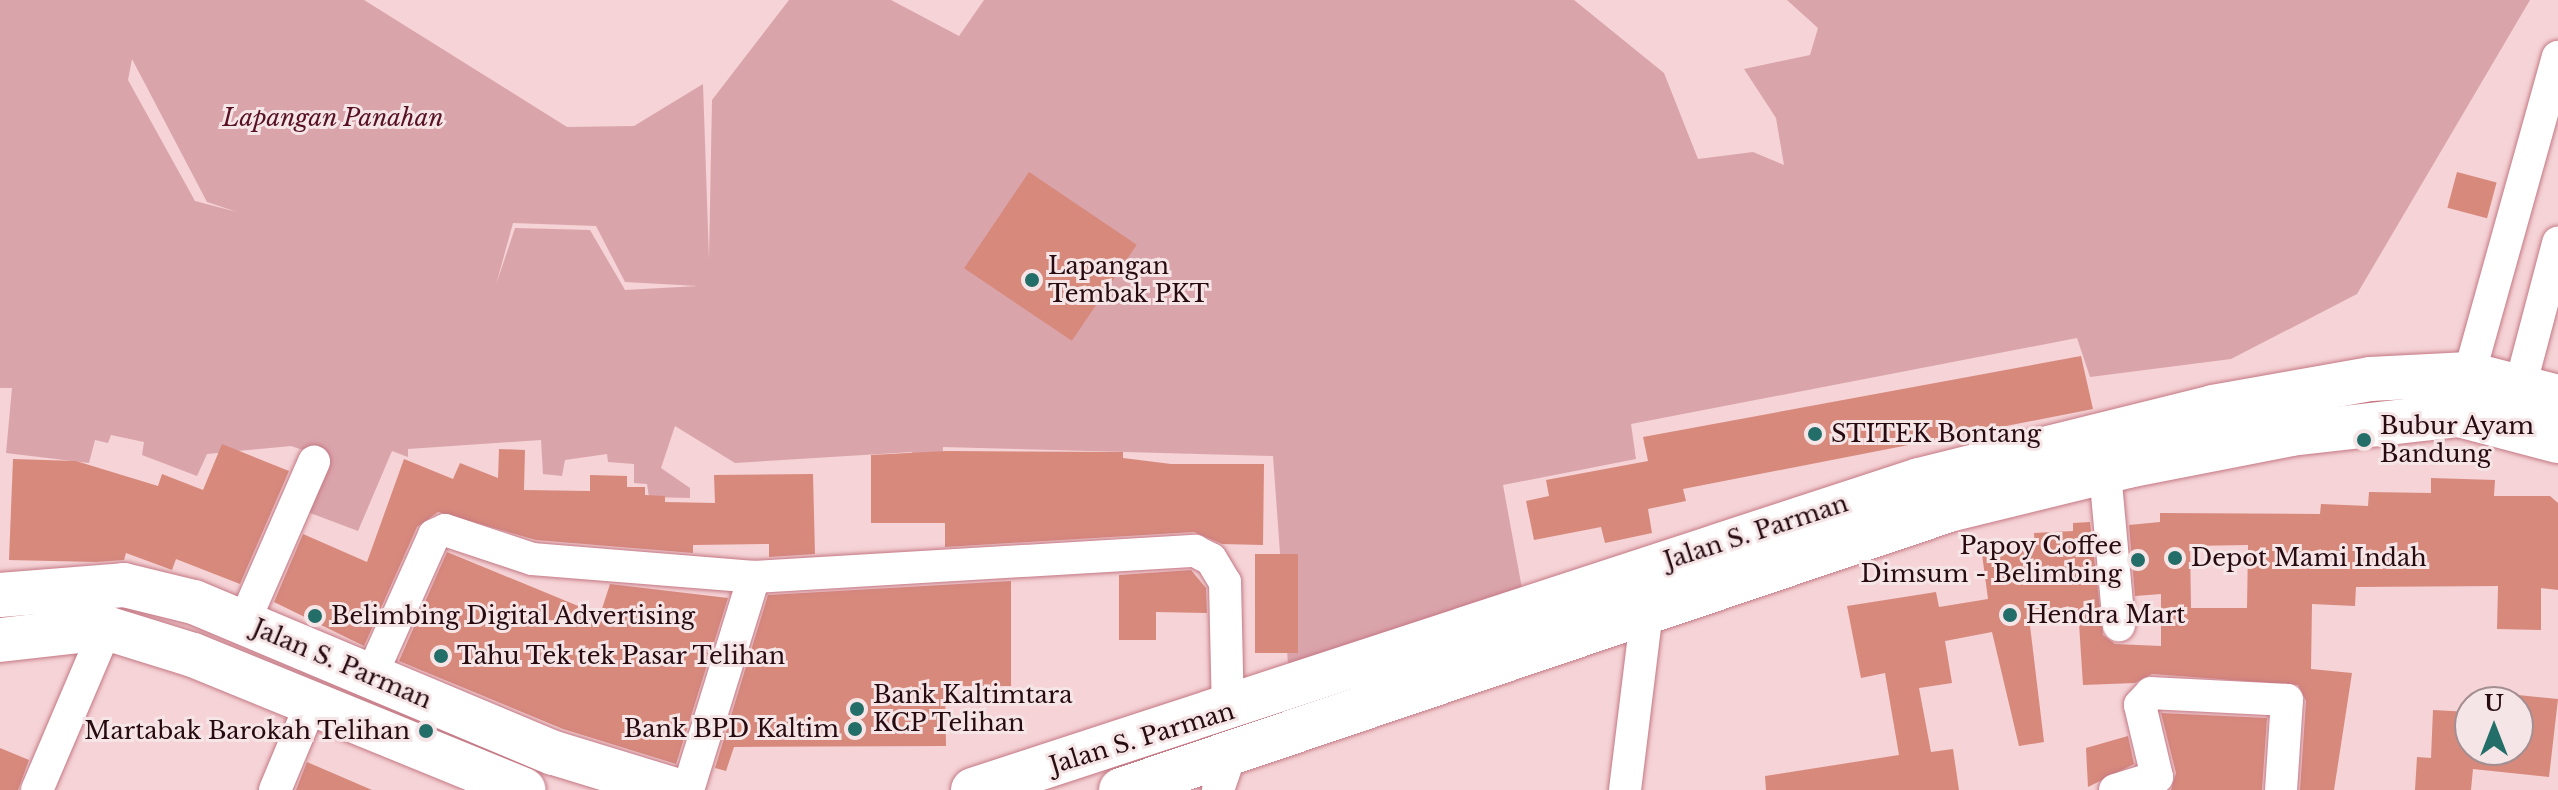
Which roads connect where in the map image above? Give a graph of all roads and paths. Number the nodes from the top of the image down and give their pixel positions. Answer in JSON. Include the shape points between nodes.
{"nodes":[{"id":1,"x":2558,"y":57,"type":"edge"},
{"id":2,"x":2558,"y":243,"type":"edge"},
{"id":3,"x":2464,"y":395,"type":"junction"},
{"id":4,"x":2529,"y":402,"type":"edge"},
{"id":5,"x":2558,"y":441,"type":"edge"},
{"id":6,"x":314,"y":462,"type":"dead end"},
{"id":7,"x":2105,"y":472,"type":"junction"},
{"id":8,"x":754,"y":577,"type":"junction"},
{"id":9,"x":0,"y":595,"type":"edge"},
{"id":10,"x":1647,"y":611,"type":"junction"},
{"id":11,"x":244,"y":622,"type":"junction"},
{"id":12,"x":2119,"y":625,"type":"dead end"},
{"id":13,"x":106,"y":628,"type":"junction"},
{"id":14,"x":0,"y":640,"type":"edge"},
{"id":15,"x":286,"y":640,"type":"junction"},
{"id":16,"x":371,"y":676,"type":"junction"},
{"id":17,"x":266,"y":686,"type":"junction"},
{"id":18,"x":311,"y":704,"type":"junction"},
{"id":19,"x":1228,"y":712,"type":"junction"},
{"id":20,"x":1223,"y":774,"type":"edge"},
{"id":21,"x":2158,"y":783,"type":"edge"},
{"id":22,"x":37,"y":790,"type":"edge"},
{"id":23,"x":275,"y":790,"type":"edge"},
{"id":24,"x":524,"y":790,"type":"edge"},
{"id":25,"x":675,"y":790,"type":"edge"},
{"id":26,"x":688,"y":790,"type":"edge"},
{"id":27,"x":973,"y":790,"type":"edge"},
{"id":28,"x":1121,"y":790,"type":"edge"},
{"id":29,"x":1625,"y":790,"type":"edge"},
{"id":30,"x":2115,"y":790,"type":"edge"},
{"id":31,"x":2281,"y":790,"type":"edge"}],
"edges":[{"from":1,"to":3,"type":"street"},
{"from":2,"to":4,"type":"street"},
{"from":3,"to":4,"type":"main road","name":"Jalan S. Parman"},
{"from":3,"to":7,"type":"main road","name":"Jalan S. Parman"},
{"from":3,"to":19,"type":"main road","name":"Jalan S. Parman","via":[[2370,379],[2213,407],[1919,480]]},
{"from":4,"to":5,"type":"main road","name":"Jalan S. Parman"},
{"from":6,"to":11,"type":"street"},
{"from":7,"to":10,"type":"main road","name":"Jalan S. Parman","via":[[1949,510]]},
{"from":7,"to":12,"type":"street"},
{"from":8,"to":16,"type":"street","via":[[532,559],[439,531]]},
{"from":8,"to":19,"type":"street","via":[[1195,551],[1211,559],[1225,582]]},
{"from":8,"to":26,"type":"street"},
{"from":9,"to":11,"type":"main road","name":"Jalan S. Parman","via":[[124,585]]},
{"from":10,"to":20,"type":"main road","name":"Jalan S. Parman"},
{"from":10,"to":29,"type":"street"},
{"from":11,"to":15,"type":"main road","name":"Jalan S. Parman"},
{"from":13,"to":14,"type":"main road","name":"Jalan S. Parman"},
{"from":13,"to":17,"type":"main road","name":"Jalan S. Parman"},
{"from":13,"to":22,"type":"street"},
{"from":15,"to":16,"type":"main road","name":"Jalan S. Parman"},
{"from":15,"to":17,"type":"main road"},
{"from":16,"to":25,"type":"main road","name":"Jalan S. Parman","via":[[554,753]]},
{"from":17,"to":18,"type":"main road","name":"Jalan S. Parman"},
{"from":18,"to":23,"type":"street"},
{"from":18,"to":24,"type":"main road","name":"Jalan S. Parman"},
{"from":19,"to":27,"type":"main road","name":"Jalan S. Parman"},
{"from":20,"to":28,"type":"main road","name":"Jalan S. Parman"},
{"from":21,"to":30,"type":"street"},
{"from":21,"to":31,"type":"street","via":[[2140,705],[2145,696],[2277,697],[2290,710]]}]}
